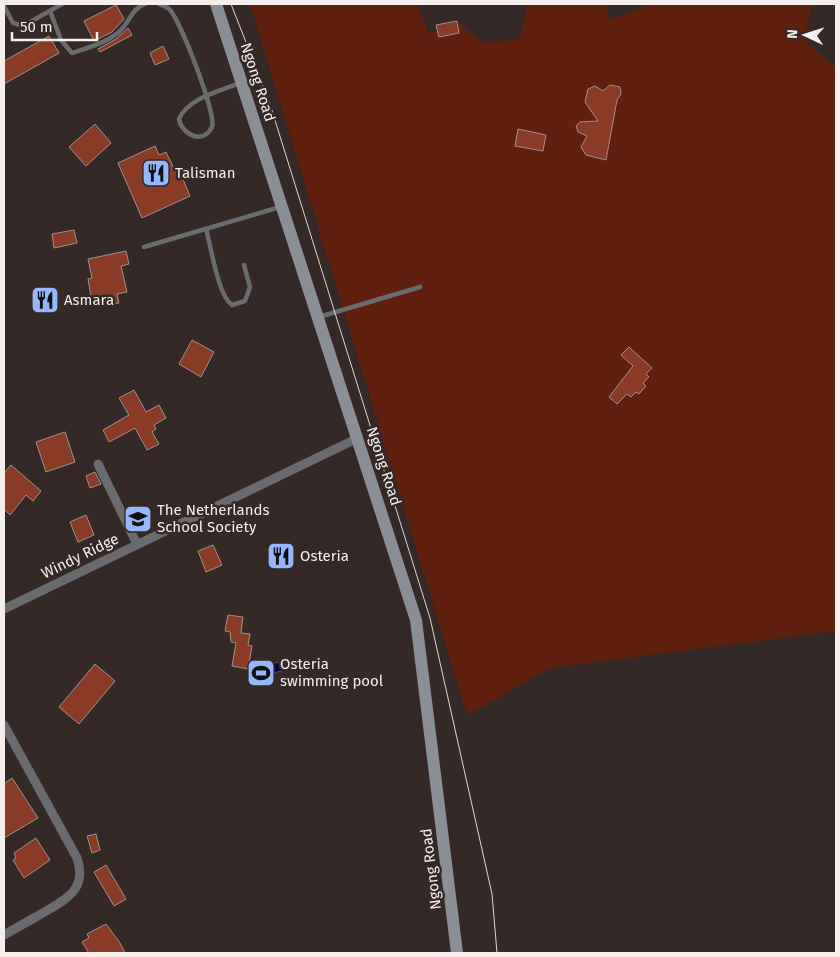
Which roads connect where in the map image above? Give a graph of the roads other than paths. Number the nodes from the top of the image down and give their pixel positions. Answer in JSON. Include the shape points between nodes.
{"nodes":[{"id":1,"x":62,"y":4,"type":"edge"},
{"id":2,"x":145,"y":4,"type":"edge"},
{"id":3,"x":159,"y":4,"type":"edge"},
{"id":4,"x":216,"y":4,"type":"edge"},
{"id":5,"x":4,"y":6,"type":"edge"},
{"id":6,"x":50,"y":11,"type":"junction"},
{"id":7,"x":241,"y":83,"type":"junction"},
{"id":8,"x":206,"y":97,"type":"junction"},
{"id":9,"x":281,"y":207,"type":"junction"},
{"id":10,"x":206,"y":229,"type":"junction"},
{"id":11,"x":144,"y":247,"type":"dead end"},
{"id":12,"x":244,"y":265,"type":"dead end"},
{"id":13,"x":420,"y":287,"type":"dead end"},
{"id":14,"x":318,"y":318,"type":"junction"},
{"id":15,"x":358,"y":438,"type":"junction"},
{"id":16,"x":98,"y":464,"type":"dead end"},
{"id":17,"x":137,"y":544,"type":"junction"},
{"id":18,"x":4,"y":609,"type":"edge"},
{"id":19,"x":4,"y":725,"type":"edge"},
{"id":20,"x":4,"y":935,"type":"edge"},
{"id":21,"x":458,"y":953,"type":"edge"}],
"edges":[{"from":1,"to":6,"type":"lane"},
{"from":2,"to":6,"type":"lane","via":[[136,7],[120,32],[96,45],[72,52],[61,40]]},
{"from":3,"to":8,"type":"lane","via":[[170,10],[188,44]]},
{"from":4,"to":7,"type":"main road","name":"Ngong Road"},
{"from":5,"to":6,"type":"lane","via":[[18,26]]},
{"from":7,"to":8,"type":"lane"},
{"from":7,"to":9,"type":"main road","name":"Ngong Road"},
{"from":8,"to":8,"type":"lane","via":[[181,114],[180,127],[190,136],[200,136],[212,127],[213,118]]},
{"from":9,"to":10,"type":"lane"},
{"from":9,"to":14,"type":"main road","name":"Ngong Road"},
{"from":10,"to":11,"type":"lane"},
{"from":10,"to":12,"type":"lane","via":[[218,276],[232,305],[245,301],[250,288]]},
{"from":13,"to":14,"type":"lane"},
{"from":14,"to":15,"type":"main road","name":"Ngong Road"},
{"from":15,"to":17,"type":"street","name":"Windy Ridge"},
{"from":15,"to":21,"type":"main road","name":"Ngong Road","via":[[417,628]]},
{"from":16,"to":17,"type":"street"},
{"from":17,"to":18,"type":"street","name":"Windy Ridge"},
{"from":19,"to":20,"type":"street","via":[[81,869],[79,882],[68,898]]}]}
